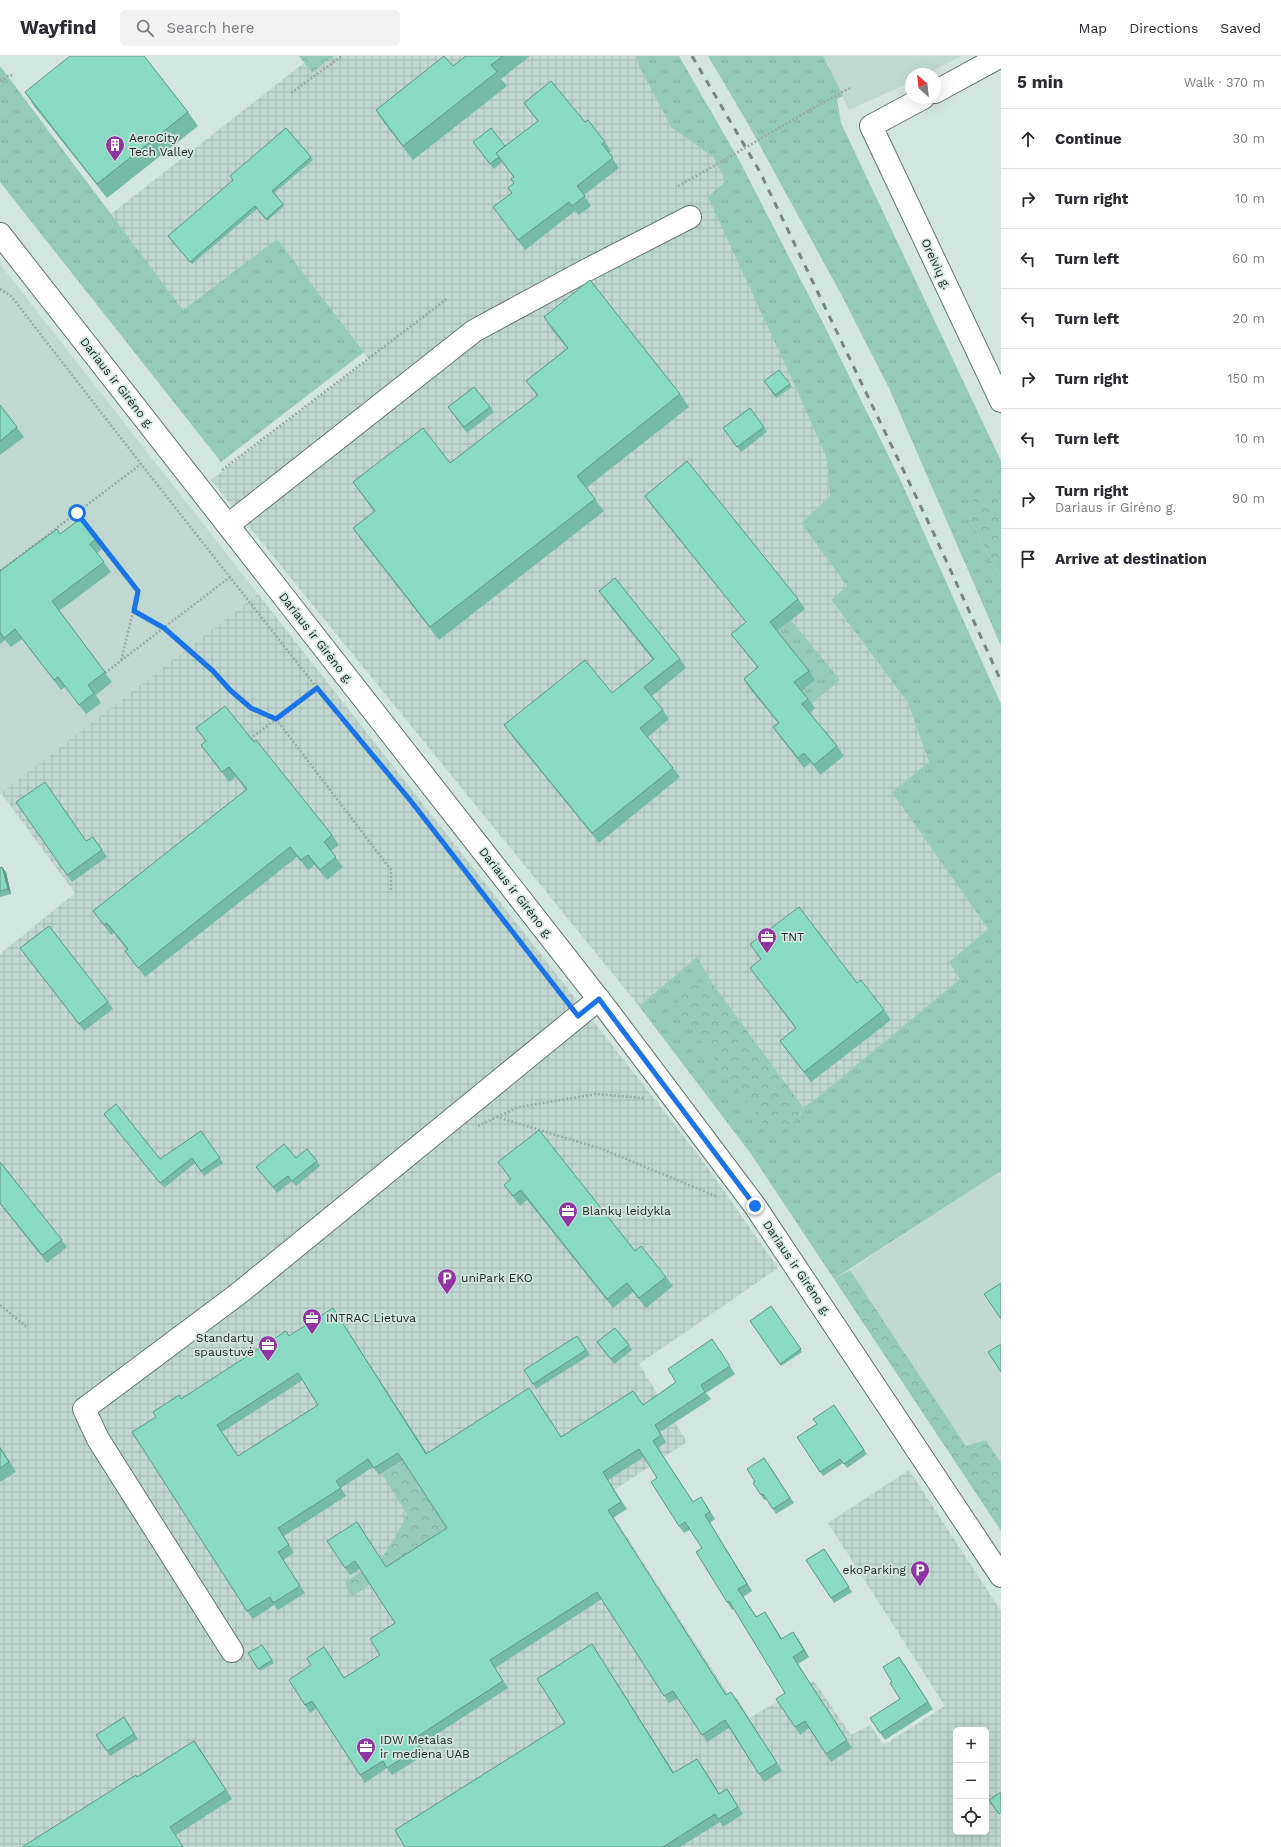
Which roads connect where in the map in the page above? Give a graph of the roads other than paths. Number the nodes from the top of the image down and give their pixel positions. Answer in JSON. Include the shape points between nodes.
{"nodes":[{"id":1,"x":1001,"y":56,"type":"edge"},
{"id":2,"x":941,"y":89,"type":"edge"},
{"id":3,"x":912,"y":104,"type":"edge"},
{"id":4,"x":690,"y":217,"type":"dead end"},
{"id":5,"x":0,"y":234,"type":"edge"},
{"id":6,"x":1001,"y":401,"type":"edge"},
{"id":7,"x":228,"y":525,"type":"junction"},
{"id":8,"x":599,"y":999,"type":"junction"},
{"id":9,"x":1001,"y":1576,"type":"edge"},
{"id":10,"x":232,"y":1651,"type":"dead end"}],
"edges":[{"from":1,"to":2,"type":"main road"},
{"from":3,"to":6,"type":"main road","name":"Oreivių g.","via":[[871,126]]},
{"from":4,"to":7,"type":"main road","via":[[474,331]]},
{"from":5,"to":7,"type":"main road","name":"Dariaus ir Girėno g."},
{"from":7,"to":8,"type":"main road","name":"Dariaus ir Girėno g."},
{"from":8,"to":9,"type":"main road","name":"Dariaus ir Girėno g.","via":[[755,1206]]},
{"from":8,"to":10,"type":"main road","via":[[238,1294],[84,1409],[98,1439]]}]}
